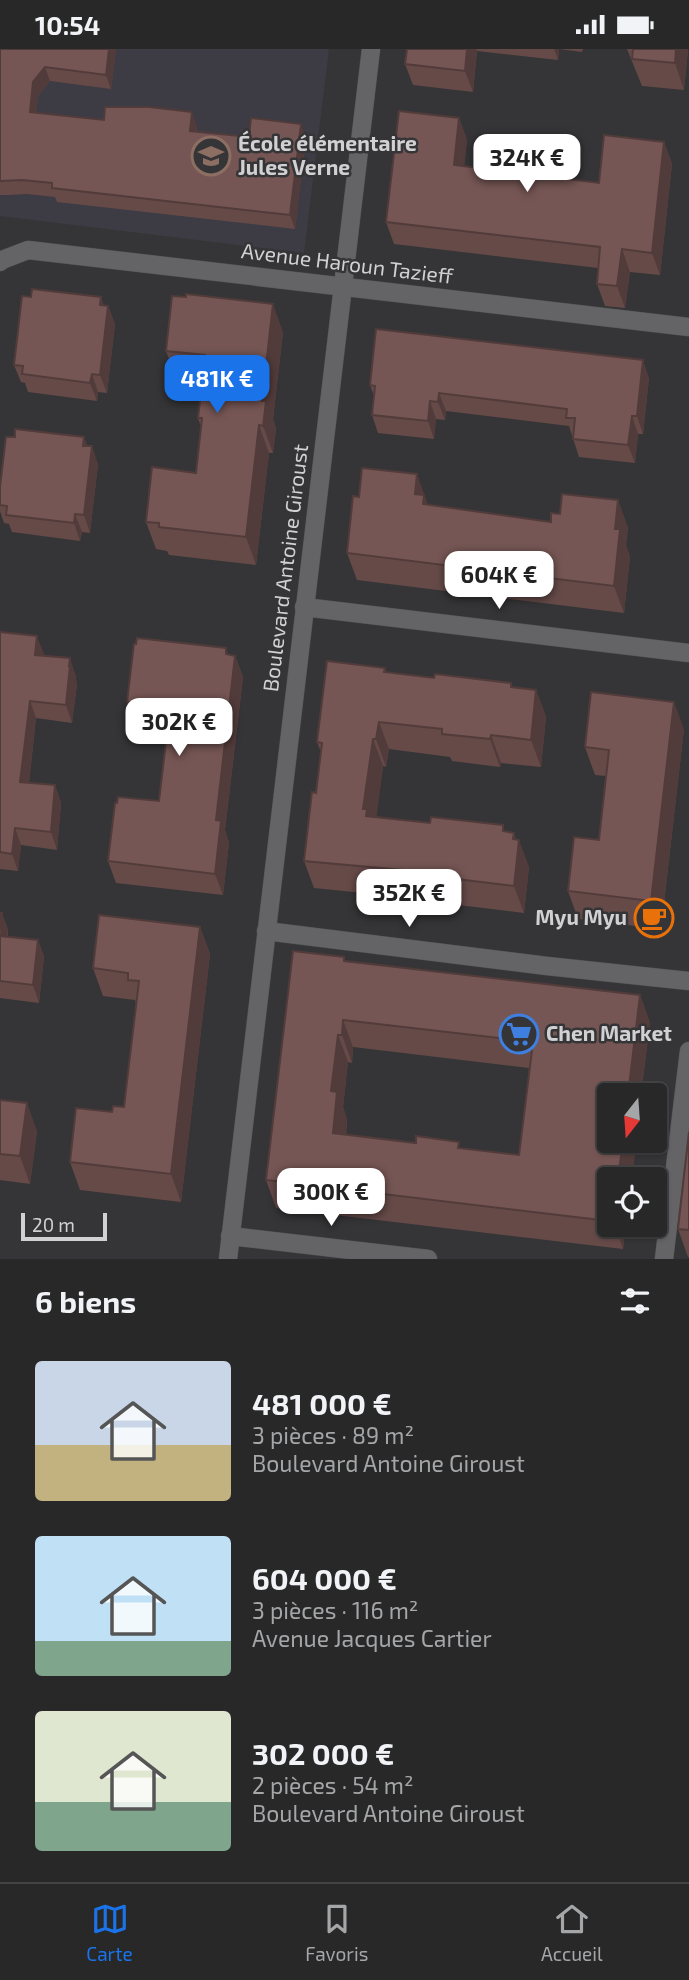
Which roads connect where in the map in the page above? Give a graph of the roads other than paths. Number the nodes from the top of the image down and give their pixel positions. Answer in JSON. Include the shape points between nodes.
{"nodes":[{"id":1,"x":371,"y":49,"type":"edge"},
{"id":2,"x":1,"y":261,"type":"edge"},
{"id":3,"x":342,"y":286,"type":"junction"},
{"id":4,"x":689,"y":327,"type":"edge"},
{"id":5,"x":304,"y":607,"type":"junction"},
{"id":6,"x":689,"y":653,"type":"edge"},
{"id":7,"x":266,"y":931,"type":"junction"},
{"id":8,"x":689,"y":981,"type":"edge"},
{"id":9,"x":689,"y":1051,"type":"edge"},
{"id":10,"x":230,"y":1236,"type":"junction"},
{"id":11,"x":228,"y":1259,"type":"edge"},
{"id":12,"x":428,"y":1259,"type":"edge"},
{"id":13,"x":664,"y":1259,"type":"edge"}],
"edges":[{"from":1,"to":3,"type":"street","name":"Boulevard Antoine Giroust"},
{"from":2,"to":3,"type":"street","name":"Avenue Haroun Tazieff","via":[[29,250]]},
{"from":3,"to":4,"type":"street","name":"Avenue Haroun Tazieff"},
{"from":3,"to":5,"type":"street","name":"Boulevard Antoine Giroust"},
{"from":5,"to":6,"type":"street"},
{"from":5,"to":7,"type":"street","name":"Boulevard Antoine Giroust"},
{"from":7,"to":8,"type":"street"},
{"from":7,"to":10,"type":"street","name":"Boulevard Antoine Giroust"},
{"from":9,"to":13,"type":"street"},
{"from":10,"to":11,"type":"street","name":"Boulevard Antoine Giroust"},
{"from":10,"to":12,"type":"street"}]}
